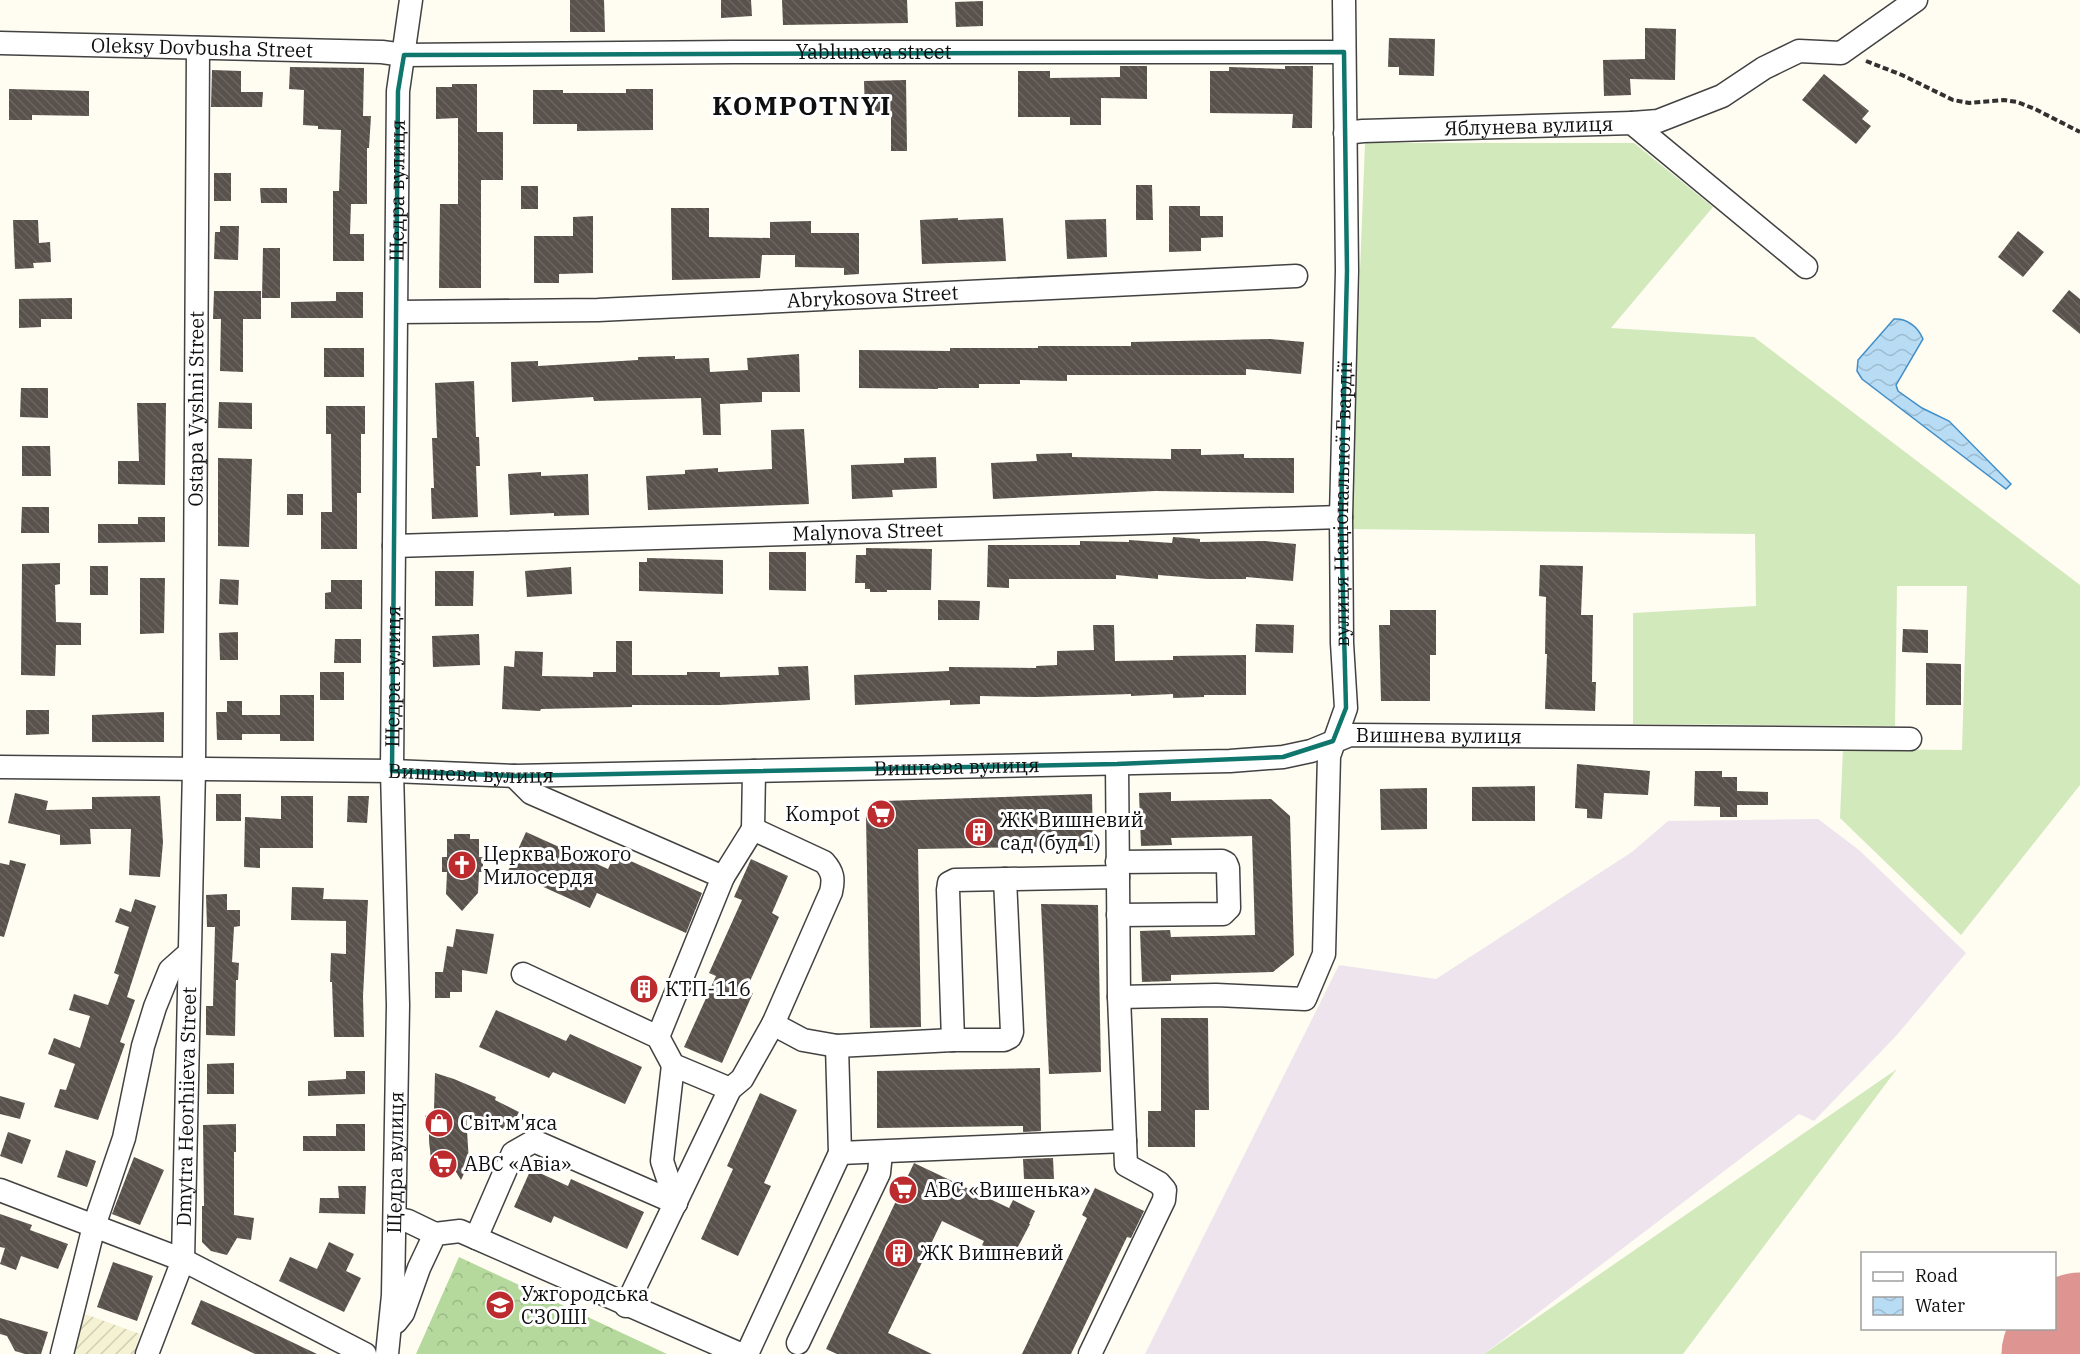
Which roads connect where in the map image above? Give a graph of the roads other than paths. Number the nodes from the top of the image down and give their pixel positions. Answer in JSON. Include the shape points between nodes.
{"nodes":[{"id":1,"x":411,"y":0,"type":"edge"},
{"id":2,"x":1344,"y":0,"type":"edge"},
{"id":3,"x":1916,"y":0,"type":"edge"},
{"id":4,"x":0,"y":43,"type":"edge"},
{"id":5,"x":198,"y":48,"type":"junction"},
{"id":6,"x":1344,"y":52,"type":"junction"},
{"id":7,"x":404,"y":55,"type":"junction"},
{"id":8,"x":1632,"y":123,"type":"junction"},
{"id":9,"x":1345,"y":133,"type":"junction"},
{"id":10,"x":1806,"y":267,"type":"dead end"},
{"id":11,"x":1296,"y":276,"type":"dead end"},
{"id":12,"x":398,"y":312,"type":"junction"},
{"id":13,"x":1341,"y":517,"type":"junction"},
{"id":14,"x":394,"y":546,"type":"junction"},
{"id":15,"x":1910,"y":739,"type":"dead end"},
{"id":16,"x":1334,"y":741,"type":"junction"},
{"id":17,"x":1117,"y":764,"type":"junction"},
{"id":18,"x":0,"y":767,"type":"edge"},
{"id":19,"x":194,"y":769,"type":"junction"},
{"id":20,"x":392,"y":771,"type":"junction"},
{"id":21,"x":754,"y":771,"type":"junction"},
{"id":22,"x":514,"y":776,"type":"junction"},
{"id":23,"x":753,"y":829,"type":"junction"},
{"id":24,"x":1118,"y":870,"type":"junction"},
{"id":25,"x":723,"y":877,"type":"junction"},
{"id":26,"x":1005,"y":879,"type":"junction"},
{"id":27,"x":1118,"y":915,"type":"junction"},
{"id":28,"x":188,"y":954,"type":"junction"},
{"id":29,"x":523,"y":974,"type":"dead end"},
{"id":30,"x":1119,"y":997,"type":"junction"},
{"id":31,"x":773,"y":1024,"type":"junction"},
{"id":32,"x":658,"y":1037,"type":"junction"},
{"id":33,"x":953,"y":1040,"type":"junction"},
{"id":34,"x":837,"y":1046,"type":"junction"},
{"id":35,"x":673,"y":1065,"type":"junction"},
{"id":36,"x":730,"y":1089,"type":"junction"},
{"id":37,"x":1125,"y":1141,"type":"junction"},
{"id":38,"x":881,"y":1152,"type":"junction"},
{"id":39,"x":840,"y":1154,"type":"junction"},
{"id":40,"x":0,"y":1190,"type":"edge"},
{"id":41,"x":676,"y":1203,"type":"junction"},
{"id":42,"x":395,"y":1218,"type":"junction"},
{"id":43,"x":94,"y":1226,"type":"junction"},
{"id":44,"x":435,"y":1234,"type":"junction"},
{"id":45,"x":476,"y":1238,"type":"junction"},
{"id":46,"x":183,"y":1260,"type":"junction"},
{"id":47,"x":626,"y":1306,"type":"junction"},
{"id":48,"x":391,"y":1328,"type":"junction"},
{"id":49,"x":798,"y":1343,"type":"dead end"},
{"id":50,"x":62,"y":1354,"type":"edge"},
{"id":51,"x":147,"y":1354,"type":"edge"},
{"id":52,"x":365,"y":1354,"type":"edge"},
{"id":53,"x":387,"y":1354,"type":"edge"},
{"id":54,"x":740,"y":1354,"type":"edge"},
{"id":55,"x":747,"y":1354,"type":"edge"},
{"id":56,"x":1090,"y":1354,"type":"edge"}],
"edges":[{"from":1,"to":7,"type":"street","name":"Щедра вулиця"},
{"from":2,"to":6,"type":"street","name":"вулиця Національної Гвардії"},
{"from":3,"to":8,"type":"street","via":[[1840,53],[1799,51],[1722,96],[1658,121]]},
{"from":4,"to":5,"type":"street","name":"Oleksy Dovbusha Street"},
{"from":5,"to":7,"type":"street","name":"Oleksy Dovbusha Street"},
{"from":5,"to":19,"type":"street","name":"Ostapa Vyshni Street"},
{"from":6,"to":7,"type":"street","name":"Yabluneva street"},
{"from":6,"to":9,"type":"street","name":"вулиця Національної Гвардії"},
{"from":7,"to":12,"type":"street","name":"Щедра вулиця","via":[[398,91]]},
{"from":8,"to":9,"type":"street","name":"Яблунева вулиця"},
{"from":8,"to":10,"type":"street","name":"Яблунева вулиця"},
{"from":9,"to":13,"type":"street","name":"вулиця Національної Гвардії","via":[[1347,271]]},
{"from":11,"to":12,"type":"street","name":"Abrykosova Street","via":[[610,310]]},
{"from":12,"to":14,"type":"street","name":"Щедра вулиця"},
{"from":13,"to":14,"type":"street","name":"Malynova Street"},
{"from":13,"to":16,"type":"street","name":"вулиця Національної Гвардії","via":[[1346,708]]},
{"from":14,"to":20,"type":"street","name":"Щедра вулиця"},
{"from":15,"to":16,"type":"street","name":"Вишнева вулиця","via":[[1350,735]]},
{"from":16,"to":17,"type":"street","name":"Вишнева вулиця","via":[[1283,757]]},
{"from":16,"to":30,"type":"street","name":"вулиця Національної Гвардії","via":[[1329,756],[1324,954],[1305,999],[1216,995]]},
{"from":17,"to":21,"type":"street","name":"Вишнева вулиця"},
{"from":17,"to":24,"type":"street"},
{"from":18,"to":19,"type":"street","name":"Вишнева вулиця"},
{"from":19,"to":20,"type":"street","name":"Вишнева вулиця"},
{"from":19,"to":28,"type":"street","name":"Dmytra Heorhiieva Street"},
{"from":20,"to":22,"type":"street","name":"Вишнева вулиця"},
{"from":20,"to":42,"type":"street","name":"Щедра вулиця","via":[[398,1005]]},
{"from":21,"to":22,"type":"street","name":"Вишнева вулиця"},
{"from":21,"to":23,"type":"street"},
{"from":22,"to":25,"type":"street","via":[[531,793]]},
{"from":23,"to":25,"type":"street"},
{"from":23,"to":31,"type":"street","via":[[824,862],[834,879]]},
{"from":24,"to":26,"type":"street"},
{"from":24,"to":27,"type":"street"},
{"from":24,"to":27,"type":"street","via":[[1221,861],[1228,868],[1229,908],[1223,914]]},
{"from":25,"to":32,"type":"street"},
{"from":26,"to":33,"type":"street","via":[[949,883]]},
{"from":26,"to":33,"type":"street","via":[[1012,1032],[1004,1040]]},
{"from":27,"to":30,"type":"street"},
{"from":28,"to":43,"type":"street","name":"Dmytra Heorhiieva Street","via":[[170,970],[155,1007],[124,1138]]},
{"from":28,"to":46,"type":"street","name":"Dmytra Heorhiieva Street"},
{"from":29,"to":32,"type":"street"},
{"from":30,"to":37,"type":"street"},
{"from":31,"to":34,"type":"street","via":[[803,1040]]},
{"from":31,"to":36,"type":"street","via":[[742,1079]]},
{"from":32,"to":35,"type":"street"},
{"from":33,"to":34,"type":"street"},
{"from":34,"to":39,"type":"street"},
{"from":35,"to":36,"type":"street"},
{"from":35,"to":41,"type":"street","via":[[662,1161]]},
{"from":36,"to":41,"type":"street"},
{"from":37,"to":38,"type":"street"},
{"from":37,"to":56,"type":"street","via":[[1125,1165],[1159,1183],[1165,1190],[1164,1200]]},
{"from":38,"to":39,"type":"street"},
{"from":38,"to":49,"type":"street","via":[[879,1173]]},
{"from":39,"to":55,"type":"street"},
{"from":40,"to":43,"type":"street","name":"Dmytra Heorhiieva Street"},
{"from":41,"to":45,"type":"street","via":[[534,1141],[513,1153]]},
{"from":41,"to":47,"type":"street"},
{"from":42,"to":44,"type":"street"},
{"from":42,"to":48,"type":"street","name":"Щедра вулиця"},
{"from":43,"to":46,"type":"street","name":"Dmytra Heorhiieva Street"},
{"from":43,"to":50,"type":"street"},
{"from":44,"to":45,"type":"street","via":[[460,1231]]},
{"from":44,"to":48,"type":"street","via":[[403,1313]]},
{"from":45,"to":47,"type":"street"},
{"from":46,"to":51,"type":"street"},
{"from":46,"to":52,"type":"street","name":"Dmytra Heorhiieva Street"},
{"from":47,"to":54,"type":"street"},
{"from":48,"to":53,"type":"street","name":"Щедра вулиця"}]}
